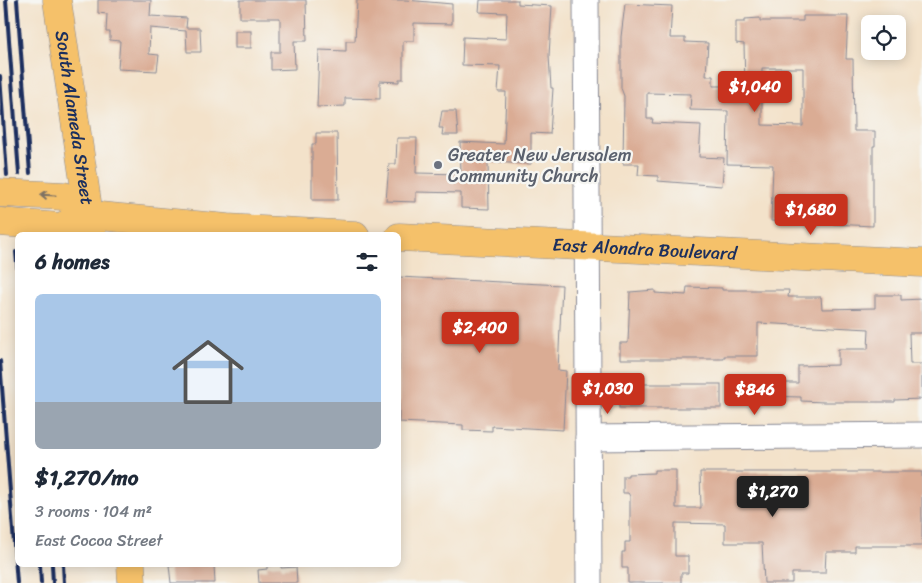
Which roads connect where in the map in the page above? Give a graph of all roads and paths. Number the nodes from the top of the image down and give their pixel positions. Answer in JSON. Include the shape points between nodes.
{"nodes":[{"id":1,"x":57,"y":0,"type":"edge"},
{"id":2,"x":586,"y":0,"type":"edge"},
{"id":3,"x":0,"y":193,"type":"edge"},
{"id":4,"x":0,"y":222,"type":"edge"},
{"id":5,"x":91,"y":225,"type":"edge"},
{"id":6,"x":300,"y":232,"type":"edge"},
{"id":7,"x":401,"y":238,"type":"edge"},
{"id":8,"x":587,"y":247,"type":"junction"},
{"id":9,"x":922,"y":263,"type":"edge"},
{"id":10,"x":922,"y":435,"type":"edge"},
{"id":11,"x":588,"y":438,"type":"junction"},
{"id":12,"x":131,"y":567,"type":"edge"},
{"id":13,"x":132,"y":583,"type":"edge"},
{"id":14,"x":589,"y":583,"type":"edge"}],
"edges":[{"from":1,"to":5,"type":"main road","name":"South Alameda Street"},
{"from":2,"to":8,"type":"street"},
{"from":5,"to":3,"type":"main road","one_way":true,"via":[[64,196]]},
{"from":4,"to":5,"type":"main road"},
{"from":5,"to":6,"type":"main road"},
{"from":7,"to":8,"type":"main road","name":"East Alondra Boulevard"},
{"from":8,"to":9,"type":"main road","name":"East Alondra Boulevard"},
{"from":8,"to":11,"type":"street"},
{"from":10,"to":11,"type":"street"},
{"from":11,"to":14,"type":"street"},
{"from":12,"to":13,"type":"main road"}]}
